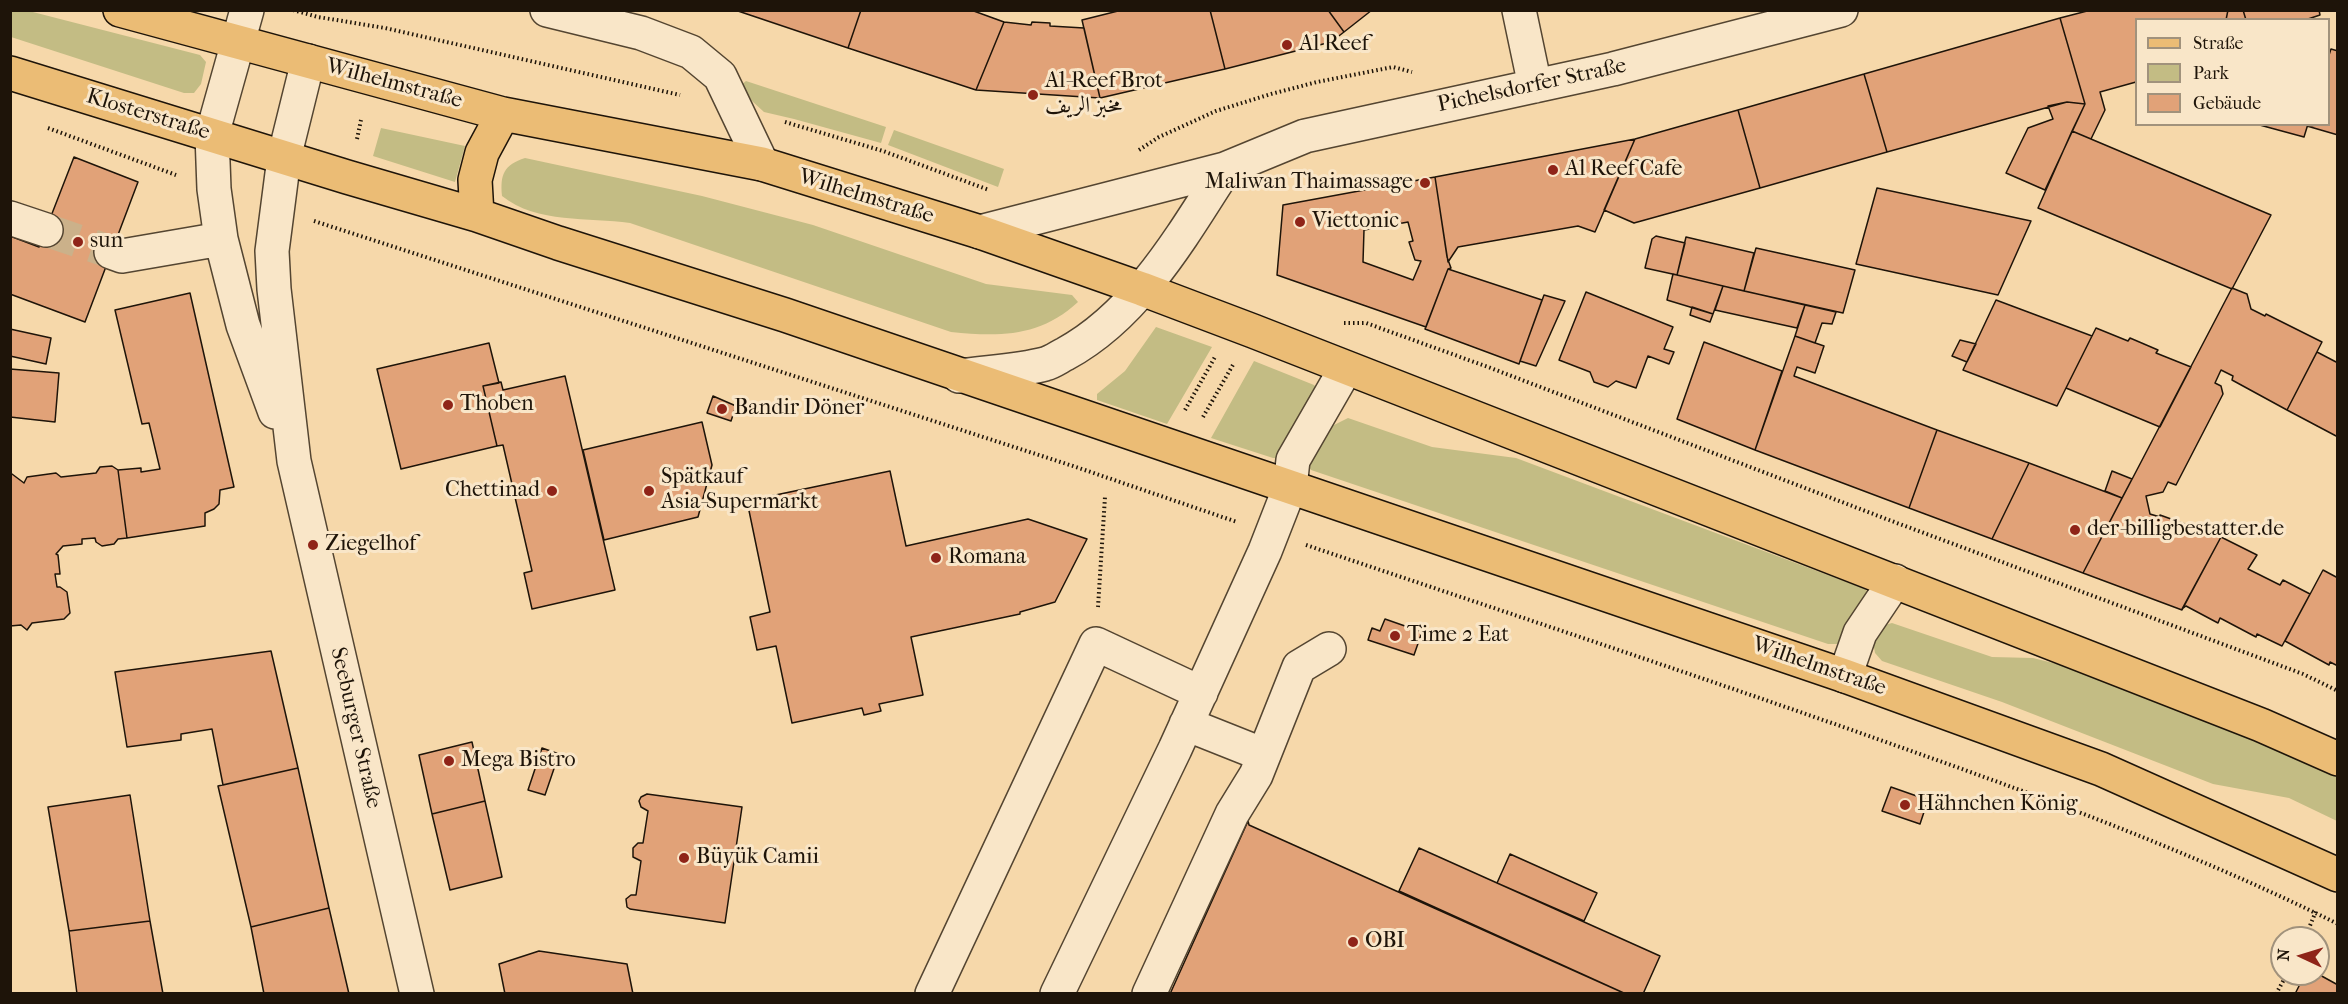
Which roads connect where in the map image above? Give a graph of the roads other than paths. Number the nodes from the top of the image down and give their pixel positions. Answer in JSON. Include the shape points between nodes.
{"nodes":[{"id":1,"x":120,"y":10,"type":"edge"},
{"id":2,"x":247,"y":10,"type":"edge"},
{"id":3,"x":547,"y":10,"type":"edge"},
{"id":4,"x":1519,"y":10,"type":"edge"},
{"id":5,"x":1841,"y":10,"type":"edge"},
{"id":6,"x":238,"y":44,"type":"junction"},
{"id":7,"x":308,"y":61,"type":"junction"},
{"id":8,"x":10,"y":73,"type":"edge"},
{"id":9,"x":1535,"y":86,"type":"junction"},
{"id":10,"x":503,"y":114,"type":"junction"},
{"id":11,"x":212,"y":135,"type":"junction"},
{"id":12,"x":284,"y":158,"type":"junction"},
{"id":13,"x":762,"y":164,"type":"junction"},
{"id":14,"x":1225,"y":169,"type":"junction"},
{"id":15,"x":477,"y":215,"type":"junction"},
{"id":16,"x":10,"y":218,"type":"edge"},
{"id":17,"x":46,"y":230,"type":"tunnel mouth"},
{"id":18,"x":980,"y":232,"type":"junction"},
{"id":19,"x":221,"y":239,"type":"junction"},
{"id":20,"x":111,"y":252,"type":"tunnel mouth"},
{"id":21,"x":1142,"y":289,"type":"junction"},
{"id":22,"x":1346,"y":368,"type":"junction"},
{"id":23,"x":959,"y":376,"type":"junction"},
{"id":24,"x":294,"y":461,"type":"junction"},
{"id":25,"x":1290,"y":487,"type":"junction"},
{"id":26,"x":1895,"y":580,"type":"junction"},
{"id":27,"x":1329,"y":649,"type":"dead end"},
{"id":28,"x":1845,"y":676,"type":"junction"},
{"id":29,"x":1201,"y":693,"type":"junction"},
{"id":30,"x":1186,"y":724,"type":"junction"},
{"id":31,"x":1264,"y":755,"type":"junction"},
{"id":32,"x":2337,"y":759,"type":"edge"},
{"id":33,"x":2337,"y":875,"type":"edge"},
{"id":34,"x":417,"y":993,"type":"edge"},
{"id":35,"x":932,"y":993,"type":"edge"},
{"id":36,"x":1058,"y":993,"type":"edge"},
{"id":37,"x":1149,"y":993,"type":"edge"}],
"edges":[{"from":1,"to":6,"type":"main road"},
{"from":2,"to":6,"type":"street"},
{"from":3,"to":13,"type":"street","via":[[640,33],[691,52],[720,76]]},
{"from":4,"to":9,"type":"street"},
{"from":5,"to":9,"type":"street","name":"Pichelsdorfer Straße","via":[[1689,51]]},
{"from":6,"to":7,"type":"main road"},
{"from":6,"to":11,"type":"street"},
{"from":7,"to":10,"type":"main road","name":"Wilhelmstraße"},
{"from":7,"to":12,"type":"street","name":"Wilhelmstraße"},
{"from":8,"to":11,"type":"main road","name":"Klosterstraße"},
{"from":9,"to":14,"type":"street","name":"Pichelsdorfer Straße","via":[[1305,136]]},
{"from":10,"to":13,"type":"main road","name":"Wilhelmstraße"},
{"from":10,"to":15,"type":"main road","via":[[482,153],[475,180]]},
{"from":11,"to":12,"type":"main road","name":"Klosterstraße"},
{"from":11,"to":19,"type":"street","name":"Seeburger Straße"},
{"from":12,"to":15,"type":"main road","name":"Wilhelmstraße"},
{"from":12,"to":24,"type":"street","name":"Seeburger Straße","via":[[272,251]]},
{"from":13,"to":18,"type":"main road","name":"Wilhelmstraße"},
{"from":14,"to":18,"type":"street","name":"Pichelsdorfer Straße"},
{"from":14,"to":21,"type":"street"},
{"from":15,"to":23,"type":"main road","name":"Wilhelmstraße"},
{"from":16,"to":17,"type":"street"},
{"from":18,"to":21,"type":"main road","name":"Wilhelmstraße"},
{"from":19,"to":20,"type":"street","via":[[122,256]]},
{"from":19,"to":24,"type":"street","name":"Seeburger Straße","via":[[243,325]]},
{"from":21,"to":22,"type":"main road","name":"Wilhelmstraße"},
{"from":21,"to":23,"type":"street","via":[[1081,345],[1047,364]]},
{"from":22,"to":25,"type":"street","via":[[1293,460]]},
{"from":22,"to":26,"type":"main road","name":"Wilhelmstraße"},
{"from":23,"to":25,"type":"main road","name":"Wilhelmstraße"},
{"from":24,"to":34,"type":"street","name":"Seeburger Straße"},
{"from":25,"to":28,"type":"main road","name":"Wilhelmstraße"},
{"from":25,"to":29,"type":"street"},
{"from":26,"to":28,"type":"street","via":[[1860,633]]},
{"from":26,"to":32,"type":"main road","name":"Wilhelmstraße","via":[[2250,720]]},
{"from":27,"to":31,"type":"street","via":[[1299,667]]},
{"from":28,"to":33,"type":"main road","name":"Wilhelmstraße","via":[[2101,769]]},
{"from":29,"to":30,"type":"street"},
{"from":29,"to":35,"type":"street","via":[[1096,644]]},
{"from":30,"to":31,"type":"street"},
{"from":30,"to":36,"type":"street"},
{"from":31,"to":37,"type":"street","via":[[1232,814]]}]}
